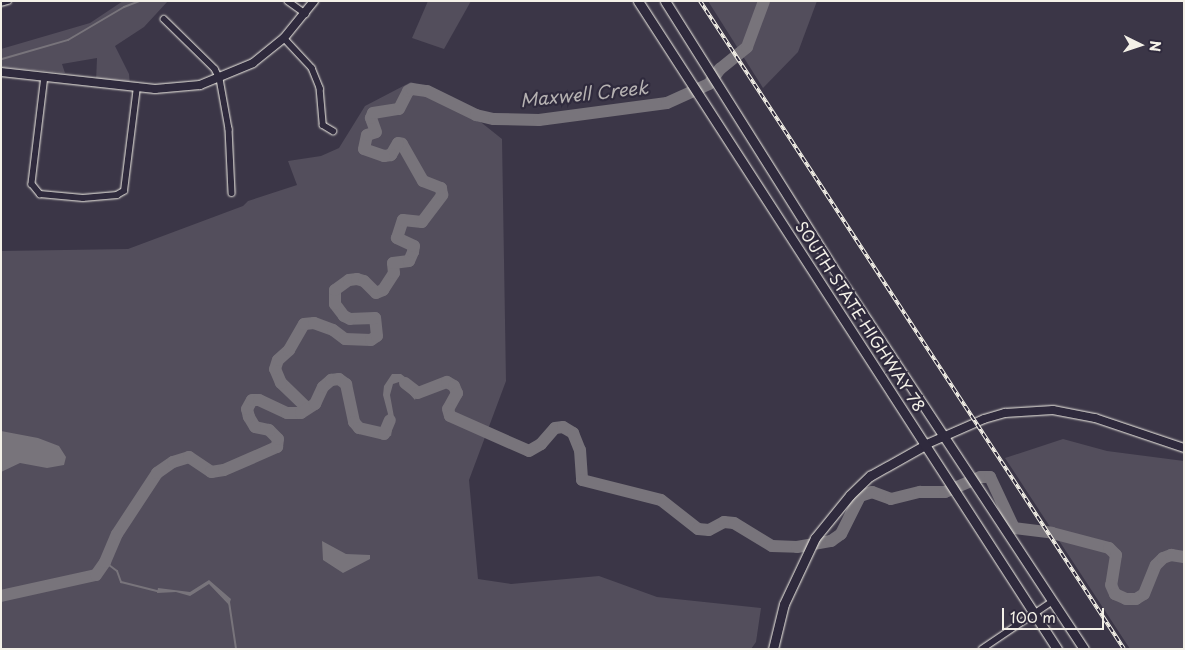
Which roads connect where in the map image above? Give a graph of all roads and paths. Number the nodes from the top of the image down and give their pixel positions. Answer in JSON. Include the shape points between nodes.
{"nodes":[{"id":1,"x":8,"y":1,"type":"edge"},
{"id":2,"x":288,"y":1,"type":"edge"},
{"id":3,"x":314,"y":1,"type":"edge"},
{"id":4,"x":638,"y":1,"type":"edge"},
{"id":5,"x":665,"y":1,"type":"edge"},
{"id":6,"x":1,"y":3,"type":"edge"},
{"id":7,"x":306,"y":14,"type":"junction"},
{"id":8,"x":164,"y":19,"type":"dead end"},
{"id":9,"x":284,"y":38,"type":"junction"},
{"id":10,"x":1,"y":72,"type":"edge"},
{"id":11,"x":45,"y":76,"type":"junction"},
{"id":12,"x":220,"y":79,"type":"junction"},
{"id":13,"x":137,"y":87,"type":"junction"},
{"id":14,"x":333,"y":131,"type":"dead end"},
{"id":15,"x":232,"y":193,"type":"dead end"},
{"id":16,"x":944,"y":436,"type":"junction"},
{"id":17,"x":927,"y":444,"type":"junction"},
{"id":18,"x":1183,"y":446,"type":"edge"},
{"id":19,"x":1053,"y":601,"type":"junction"},
{"id":20,"x":1034,"y":614,"type":"junction"},
{"id":21,"x":773,"y":649,"type":"edge"},
{"id":22,"x":982,"y":649,"type":"edge"},
{"id":23,"x":1057,"y":649,"type":"edge"},
{"id":24,"x":1084,"y":649,"type":"edge"}],
"edges":[{"from":1,"to":6,"type":"street"},
{"from":2,"to":7,"type":"street"},
{"from":3,"to":7,"type":"street"},
{"from":4,"to":17,"type":"main road","name":"SOUTH STATE HIGHWAY 78"},
{"from":5,"to":16,"type":"main road","name":"SOUTH STATE HIGHWAY 78","via":[[846,288]]},
{"from":7,"to":9,"type":"street"},
{"from":8,"to":12,"type":"street","via":[[215,69]]},
{"from":9,"to":12,"type":"street","via":[[253,63]]},
{"from":9,"to":14,"type":"street","via":[[312,68],[320,88],[323,125]]},
{"from":10,"to":11,"type":"street"},
{"from":11,"to":13,"type":"street"},
{"from":11,"to":13,"type":"street","via":[[32,184],[40,194],[83,198],[117,195],[124,191]]},
{"from":12,"to":13,"type":"street","via":[[166,90]]},
{"from":12,"to":15,"type":"street","via":[[230,129]]},
{"from":16,"to":17,"type":"street"},
{"from":16,"to":18,"type":"street","via":[[1005,413],[1052,410],[1096,418]]},
{"from":16,"to":19,"type":"main road","name":"SOUTH STATE HIGHWAY 78"},
{"from":17,"to":20,"type":"main road","name":"SOUTH STATE HIGHWAY 78"},
{"from":17,"to":21,"type":"main road","via":[[870,476],[850,494],[815,538],[784,604]]},
{"from":19,"to":20,"type":"street"},
{"from":19,"to":24,"type":"main road","name":"SOUTH STATE HIGHWAY 78"},
{"from":20,"to":22,"type":"street"},
{"from":20,"to":23,"type":"main road","name":"SOUTH STATE HIGHWAY 78"}]}
